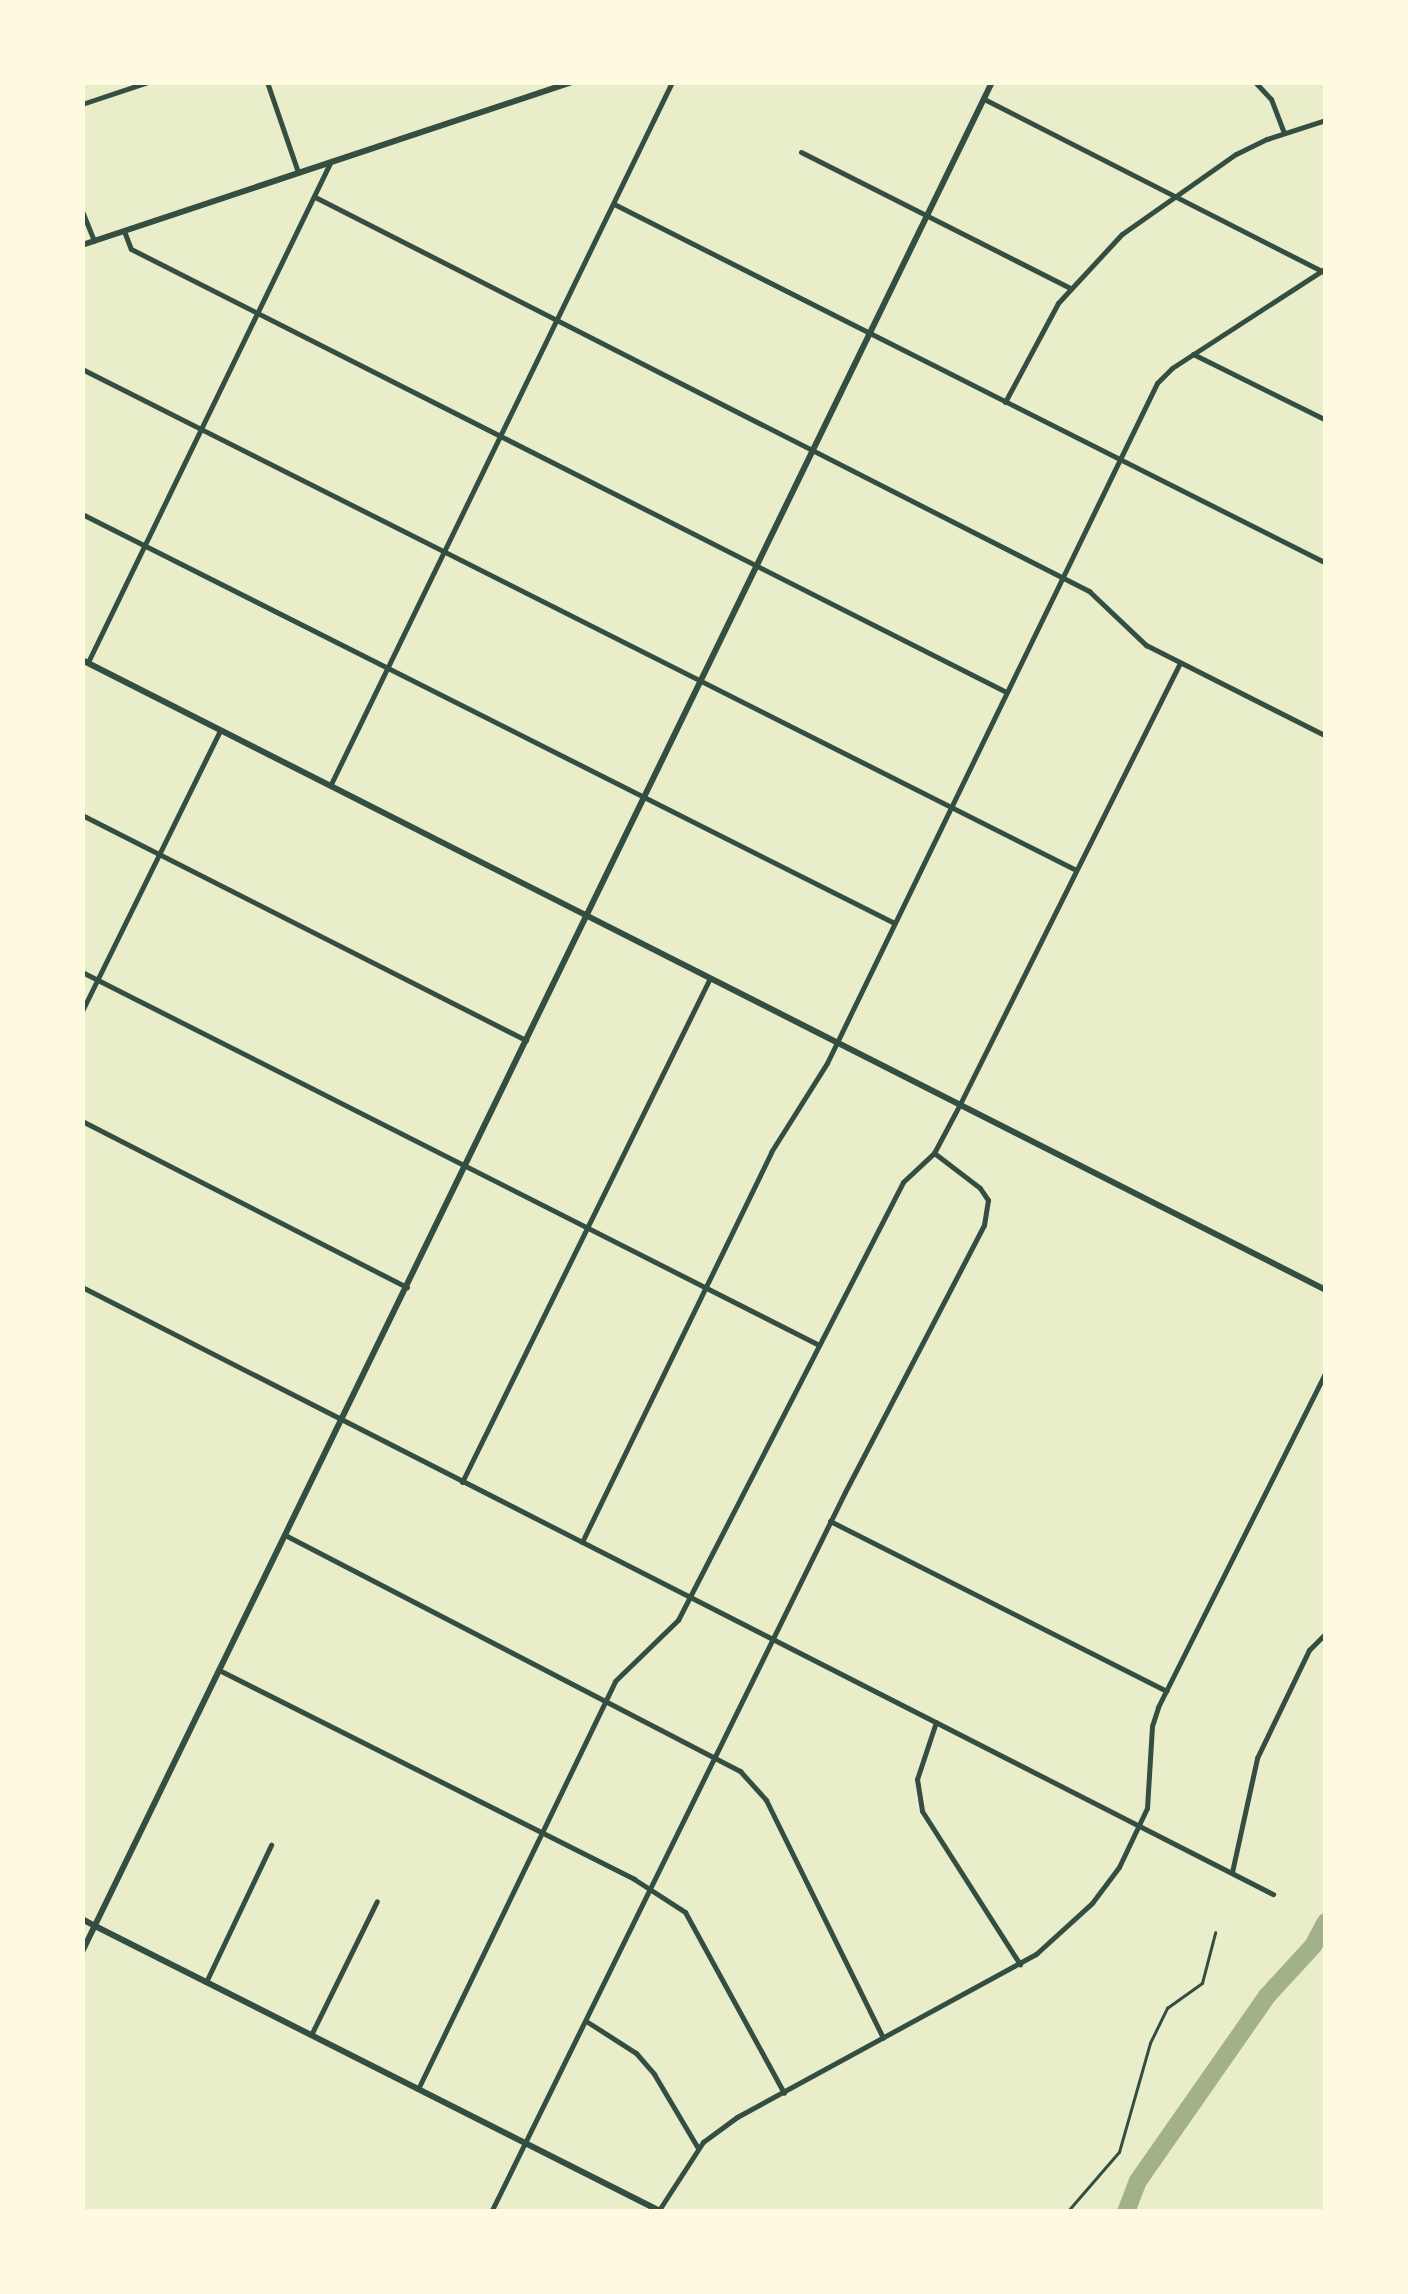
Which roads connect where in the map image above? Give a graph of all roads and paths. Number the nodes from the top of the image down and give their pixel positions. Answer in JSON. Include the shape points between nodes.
{"nodes":[{"id":1,"x":148,"y":82,"type":"edge"},
{"id":2,"x":267,"y":82,"type":"edge"},
{"id":3,"x":572,"y":82,"type":"edge"},
{"id":4,"x":672,"y":82,"type":"edge"},
{"id":5,"x":992,"y":82,"type":"edge"},
{"id":6,"x":1254,"y":82,"type":"edge"},
{"id":7,"x":984,"y":99,"type":"junction"},
{"id":8,"x":82,"y":104,"type":"edge"},
{"id":9,"x":1326,"y":120,"type":"edge"},
{"id":10,"x":1284,"y":133,"type":"junction"},
{"id":11,"x":802,"y":152,"type":"dead end"},
{"id":12,"x":332,"y":160,"type":"junction"},
{"id":13,"x":298,"y":172,"type":"junction"},
{"id":14,"x":315,"y":197,"type":"junction"},
{"id":15,"x":1174,"y":197,"type":"junction"},
{"id":16,"x":614,"y":204,"type":"junction"},
{"id":17,"x":82,"y":212,"type":"edge"},
{"id":18,"x":926,"y":215,"type":"junction"},
{"id":19,"x":124,"y":231,"type":"junction"},
{"id":20,"x":94,"y":241,"type":"junction"},
{"id":21,"x":82,"y":245,"type":"edge"},
{"id":22,"x":1324,"y":271,"type":"edge"},
{"id":23,"x":1070,"y":288,"type":"junction"},
{"id":24,"x":259,"y":312,"type":"junction"},
{"id":25,"x":557,"y":320,"type":"junction"},
{"id":26,"x":869,"y":333,"type":"junction"},
{"id":27,"x":1193,"y":354,"type":"junction"},
{"id":28,"x":82,"y":368,"type":"edge"},
{"id":29,"x":1005,"y":402,"type":"junction"},
{"id":30,"x":1326,"y":420,"type":"edge"},
{"id":31,"x":202,"y":428,"type":"junction"},
{"id":32,"x":500,"y":436,"type":"junction"},
{"id":33,"x":812,"y":449,"type":"junction"},
{"id":34,"x":1118,"y":459,"type":"junction"},
{"id":35,"x":82,"y":514,"type":"edge"},
{"id":36,"x":146,"y":544,"type":"junction"},
{"id":37,"x":443,"y":552,"type":"junction"},
{"id":38,"x":1326,"y":563,"type":"edge"},
{"id":39,"x":756,"y":565,"type":"junction"},
{"id":40,"x":1061,"y":577,"type":"junction"},
{"id":41,"x":85,"y":661,"type":"edge"},
{"id":42,"x":1180,"y":662,"type":"junction"},
{"id":43,"x":385,"y":668,"type":"junction"},
{"id":44,"x":82,"y":673,"type":"edge"},
{"id":45,"x":699,"y":681,"type":"junction"},
{"id":46,"x":1006,"y":692,"type":"junction"},
{"id":47,"x":221,"y":728,"type":"junction"},
{"id":48,"x":1326,"y":736,"type":"edge"},
{"id":49,"x":332,"y":784,"type":"junction"},
{"id":50,"x":642,"y":798,"type":"junction"},
{"id":51,"x":950,"y":808,"type":"junction"},
{"id":52,"x":82,"y":815,"type":"edge"},
{"id":53,"x":159,"y":854,"type":"junction"},
{"id":54,"x":1074,"y":869,"type":"junction"},
{"id":55,"x":586,"y":915,"type":"junction"},
{"id":56,"x":894,"y":923,"type":"junction"},
{"id":57,"x":82,"y":972,"type":"edge"},
{"id":58,"x":711,"y":976,"type":"junction"},
{"id":59,"x":98,"y":980,"type":"junction"},
{"id":60,"x":82,"y":1011,"type":"edge"},
{"id":61,"x":527,"y":1040,"type":"junction"},
{"id":62,"x":838,"y":1040,"type":"junction"},
{"id":63,"x":960,"y":1104,"type":"junction"},
{"id":64,"x":82,"y":1121,"type":"edge"},
{"id":65,"x":934,"y":1153,"type":"junction"},
{"id":66,"x":466,"y":1166,"type":"junction"},
{"id":67,"x":589,"y":1227,"type":"junction"},
{"id":68,"x":705,"y":1286,"type":"junction"},
{"id":69,"x":82,"y":1287,"type":"edge"},
{"id":70,"x":408,"y":1288,"type":"junction"},
{"id":71,"x":1326,"y":1290,"type":"edge"},
{"id":72,"x":818,"y":1344,"type":"junction"},
{"id":73,"x":1326,"y":1372,"type":"edge"},
{"id":74,"x":342,"y":1421,"type":"junction"},
{"id":75,"x":462,"y":1482,"type":"junction"},
{"id":76,"x":830,"y":1521,"type":"junction"},
{"id":77,"x":285,"y":1535,"type":"junction"},
{"id":78,"x":582,"y":1542,"type":"junction"},
{"id":79,"x":690,"y":1597,"type":"junction"},
{"id":80,"x":1326,"y":1633,"type":"edge"},
{"id":81,"x":773,"y":1639,"type":"junction"},
{"id":82,"x":219,"y":1670,"type":"junction"},
{"id":83,"x":1166,"y":1691,"type":"junction"},
{"id":84,"x":606,"y":1700,"type":"junction"},
{"id":85,"x":936,"y":1722,"type":"junction"},
{"id":86,"x":716,"y":1757,"type":"junction"},
{"id":87,"x":1140,"y":1825,"type":"junction"},
{"id":88,"x":543,"y":1833,"type":"junction"},
{"id":89,"x":271,"y":1845,"type":"dead end"},
{"id":90,"x":1232,"y":1872,"type":"junction"},
{"id":91,"x":650,"y":1890,"type":"junction"},
{"id":92,"x":1274,"y":1894,"type":"dead end"},
{"id":93,"x":377,"y":1901,"type":"dead end"},
{"id":94,"x":82,"y":1919,"type":"edge"},
{"id":95,"x":95,"y":1926,"type":"junction"},
{"id":96,"x":1215,"y":1932,"type":"dead end"},
{"id":97,"x":82,"y":1952,"type":"edge"},
{"id":98,"x":1020,"y":1964,"type":"junction"},
{"id":99,"x":206,"y":1982,"type":"junction"},
{"id":100,"x":586,"y":2021,"type":"junction"},
{"id":101,"x":311,"y":2035,"type":"junction"},
{"id":102,"x":883,"y":2039,"type":"junction"},
{"id":103,"x":418,"y":2088,"type":"junction"},
{"id":104,"x":784,"y":2092,"type":"junction"},
{"id":105,"x":525,"y":2142,"type":"junction"},
{"id":106,"x":698,"y":2148,"type":"junction"},
{"id":107,"x":661,"y":2211,"type":"edge"},
{"id":108,"x":491,"y":2212,"type":"edge"},
{"id":109,"x":1066,"y":2212,"type":"edge"}],
"edges":[{"from":1,"to":8,"type":"street"},
{"from":2,"to":13,"type":"street"},
{"from":3,"to":12,"type":"main road"},
{"from":4,"to":16,"type":"street"},
{"from":5,"to":7,"type":"main road"},
{"from":6,"to":10,"type":"street","via":[[1271,99]]},
{"from":7,"to":15,"type":"street"},
{"from":7,"to":18,"type":"main road"},
{"from":9,"to":10,"type":"street"},
{"from":10,"to":15,"type":"street","via":[[1236,154]]},
{"from":11,"to":18,"type":"street"},
{"from":12,"to":13,"type":"main road"},
{"from":12,"to":14,"type":"street"},
{"from":13,"to":19,"type":"main road"},
{"from":14,"to":24,"type":"street"},
{"from":14,"to":25,"type":"street"},
{"from":15,"to":22,"type":"street"},
{"from":15,"to":23,"type":"street","via":[[1122,234]]},
{"from":16,"to":25,"type":"street"},
{"from":16,"to":26,"type":"street"},
{"from":17,"to":20,"type":"street"},
{"from":18,"to":23,"type":"street"},
{"from":18,"to":26,"type":"main road"},
{"from":19,"to":20,"type":"main road"},
{"from":19,"to":24,"type":"street","via":[[131,249]]},
{"from":20,"to":21,"type":"main road"},
{"from":22,"to":27,"type":"street"},
{"from":23,"to":29,"type":"street"},
{"from":24,"to":31,"type":"street"},
{"from":24,"to":32,"type":"street"},
{"from":25,"to":32,"type":"street"},
{"from":25,"to":33,"type":"street"},
{"from":26,"to":29,"type":"street"},
{"from":26,"to":33,"type":"main road"},
{"from":27,"to":30,"type":"street"},
{"from":27,"to":34,"type":"street","via":[[1157,383]]},
{"from":28,"to":31,"type":"street"},
{"from":29,"to":34,"type":"street"},
{"from":31,"to":36,"type":"street"},
{"from":31,"to":37,"type":"street"},
{"from":32,"to":37,"type":"street"},
{"from":32,"to":39,"type":"street"},
{"from":33,"to":39,"type":"main road"},
{"from":33,"to":40,"type":"street"},
{"from":34,"to":38,"type":"street"},
{"from":34,"to":40,"type":"street"},
{"from":35,"to":36,"type":"street"},
{"from":36,"to":41,"type":"street"},
{"from":36,"to":43,"type":"street"},
{"from":37,"to":43,"type":"street"},
{"from":37,"to":45,"type":"street"},
{"from":39,"to":45,"type":"main road"},
{"from":39,"to":46,"type":"street"},
{"from":40,"to":42,"type":"street","via":[[1089,592],[1146,645]]},
{"from":40,"to":46,"type":"street"},
{"from":41,"to":44,"type":"main road"},
{"from":41,"to":47,"type":"main road"},
{"from":42,"to":48,"type":"street"},
{"from":42,"to":54,"type":"street"},
{"from":43,"to":49,"type":"street"},
{"from":43,"to":50,"type":"street"},
{"from":45,"to":50,"type":"main road"},
{"from":45,"to":51,"type":"street"},
{"from":46,"to":51,"type":"street"},
{"from":47,"to":49,"type":"main road"},
{"from":47,"to":53,"type":"street"},
{"from":49,"to":55,"type":"main road"},
{"from":50,"to":55,"type":"main road"},
{"from":50,"to":56,"type":"street"},
{"from":51,"to":54,"type":"street"},
{"from":51,"to":56,"type":"street"},
{"from":52,"to":53,"type":"street"},
{"from":53,"to":59,"type":"street"},
{"from":53,"to":61,"type":"street"},
{"from":54,"to":63,"type":"street"},
{"from":55,"to":58,"type":"main road"},
{"from":55,"to":61,"type":"main road"},
{"from":56,"to":62,"type":"street"},
{"from":57,"to":59,"type":"street"},
{"from":58,"to":62,"type":"main road"},
{"from":58,"to":67,"type":"street"},
{"from":59,"to":60,"type":"street"},
{"from":59,"to":66,"type":"street"},
{"from":61,"to":66,"type":"main road"},
{"from":62,"to":63,"type":"main road"},
{"from":62,"to":68,"type":"street","via":[[771,1152]]},
{"from":63,"to":65,"type":"street"},
{"from":63,"to":71,"type":"main road"},
{"from":64,"to":70,"type":"street"},
{"from":65,"to":72,"type":"street","via":[[908,1173]]},
{"from":65,"to":76,"type":"street","via":[[980,1188],[988,1200],[984,1225]]},
{"from":66,"to":67,"type":"street"},
{"from":66,"to":70,"type":"main road"},
{"from":67,"to":68,"type":"street"},
{"from":67,"to":75,"type":"street"},
{"from":68,"to":72,"type":"street"},
{"from":68,"to":78,"type":"street"},
{"from":69,"to":74,"type":"street"},
{"from":70,"to":74,"type":"main road"},
{"from":72,"to":79,"type":"street"},
{"from":73,"to":83,"type":"street"},
{"from":74,"to":75,"type":"street"},
{"from":74,"to":77,"type":"main road"},
{"from":75,"to":78,"type":"street"},
{"from":76,"to":81,"type":"street"},
{"from":76,"to":83,"type":"street"},
{"from":77,"to":82,"type":"main road"},
{"from":77,"to":84,"type":"street"},
{"from":78,"to":79,"type":"street"},
{"from":79,"to":81,"type":"street"},
{"from":79,"to":84,"type":"street","via":[[670,1631],[625,1667]]},
{"from":80,"to":90,"type":"street","via":[[1309,1650],[1257,1758]]},
{"from":81,"to":85,"type":"street"},
{"from":81,"to":86,"type":"street"},
{"from":82,"to":88,"type":"street"},
{"from":82,"to":95,"type":"main road"},
{"from":83,"to":87,"type":"street","via":[[1152,1726]]},
{"from":84,"to":86,"type":"street"},
{"from":84,"to":88,"type":"street"},
{"from":85,"to":87,"type":"street"},
{"from":85,"to":98,"type":"street","via":[[917,1779],[922,1810]]},
{"from":86,"to":91,"type":"street"},
{"from":86,"to":102,"type":"street","via":[[766,1800]]},
{"from":87,"to":90,"type":"street"},
{"from":87,"to":98,"type":"street","via":[[1120,1868],[1092,1903]]},
{"from":88,"to":91,"type":"street"},
{"from":88,"to":103,"type":"street"},
{"from":89,"to":99,"type":"street"},
{"from":90,"to":92,"type":"street"},
{"from":91,"to":100,"type":"street"},
{"from":91,"to":104,"type":"street","via":[[692,1922]]},
{"from":93,"to":101,"type":"street"},
{"from":94,"to":95,"type":"main road"},
{"from":95,"to":97,"type":"main road"},
{"from":95,"to":99,"type":"main road"},
{"from":96,"to":109,"type":"lane","via":[[1202,1983],[1168,2008],[1150,2042],[1119,2152]]},
{"from":98,"to":102,"type":"street"},
{"from":99,"to":101,"type":"main road"},
{"from":100,"to":105,"type":"street"},
{"from":100,"to":106,"type":"street","via":[[654,2074]]},
{"from":101,"to":103,"type":"main road"},
{"from":102,"to":104,"type":"street"},
{"from":103,"to":105,"type":"main road"},
{"from":104,"to":106,"type":"street"},
{"from":105,"to":107,"type":"main road"},
{"from":105,"to":108,"type":"street"},
{"from":106,"to":107,"type":"street"}]}
